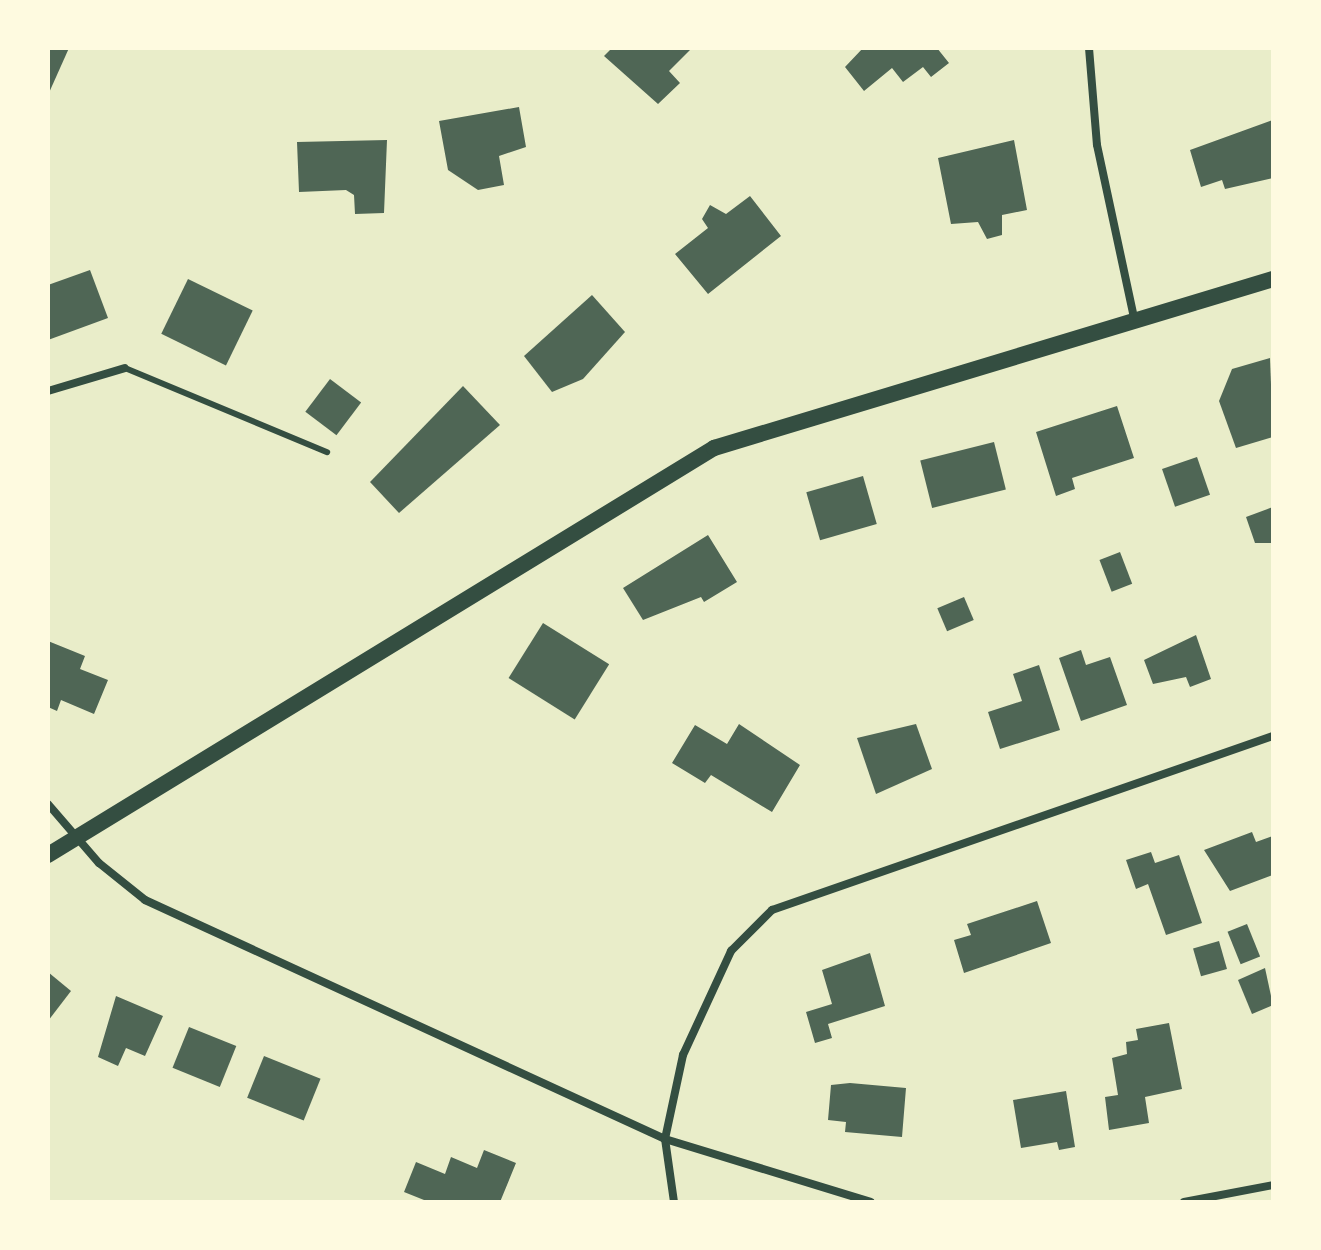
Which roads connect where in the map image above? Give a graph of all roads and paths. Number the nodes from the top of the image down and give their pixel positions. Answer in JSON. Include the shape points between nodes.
{"nodes":[{"id":1,"x":1089,"y":48,"type":"edge"},
{"id":2,"x":1273,"y":279,"type":"edge"},
{"id":3,"x":1134,"y":318,"type":"junction"},
{"id":4,"x":125,"y":368,"type":"joint"},
{"id":5,"x":48,"y":391,"type":"edge"},
{"id":6,"x":327,"y":452,"type":"dead end"},
{"id":7,"x":1273,"y":736,"type":"edge"},
{"id":8,"x":48,"y":804,"type":"edge"},
{"id":9,"x":76,"y":837,"type":"junction"},
{"id":10,"x":48,"y":855,"type":"edge"},
{"id":11,"x":665,"y":1139,"type":"junction"},
{"id":12,"x":1273,"y":1185,"type":"edge"},
{"id":13,"x":674,"y":1202,"type":"edge"},
{"id":14,"x":871,"y":1202,"type":"edge"},
{"id":15,"x":1184,"y":1202,"type":"edge"}],
"edges":[{"from":1,"to":3,"type":"street","via":[[1097,145]]},
{"from":2,"to":3,"type":"main road"},
{"from":3,"to":9,"type":"main road","via":[[714,448]]},
{"from":4,"to":5,"type":"street"},
{"from":4,"to":6,"type":"lane"},
{"from":7,"to":11,"type":"street","via":[[772,910],[747,929],[706,999],[683,1055]]},
{"from":8,"to":9,"type":"street"},
{"from":9,"to":10,"type":"main road"},
{"from":9,"to":11,"type":"street","via":[[145,900]]},
{"from":11,"to":13,"type":"street"},
{"from":11,"to":14,"type":"street"},
{"from":12,"to":15,"type":"street"}]}
